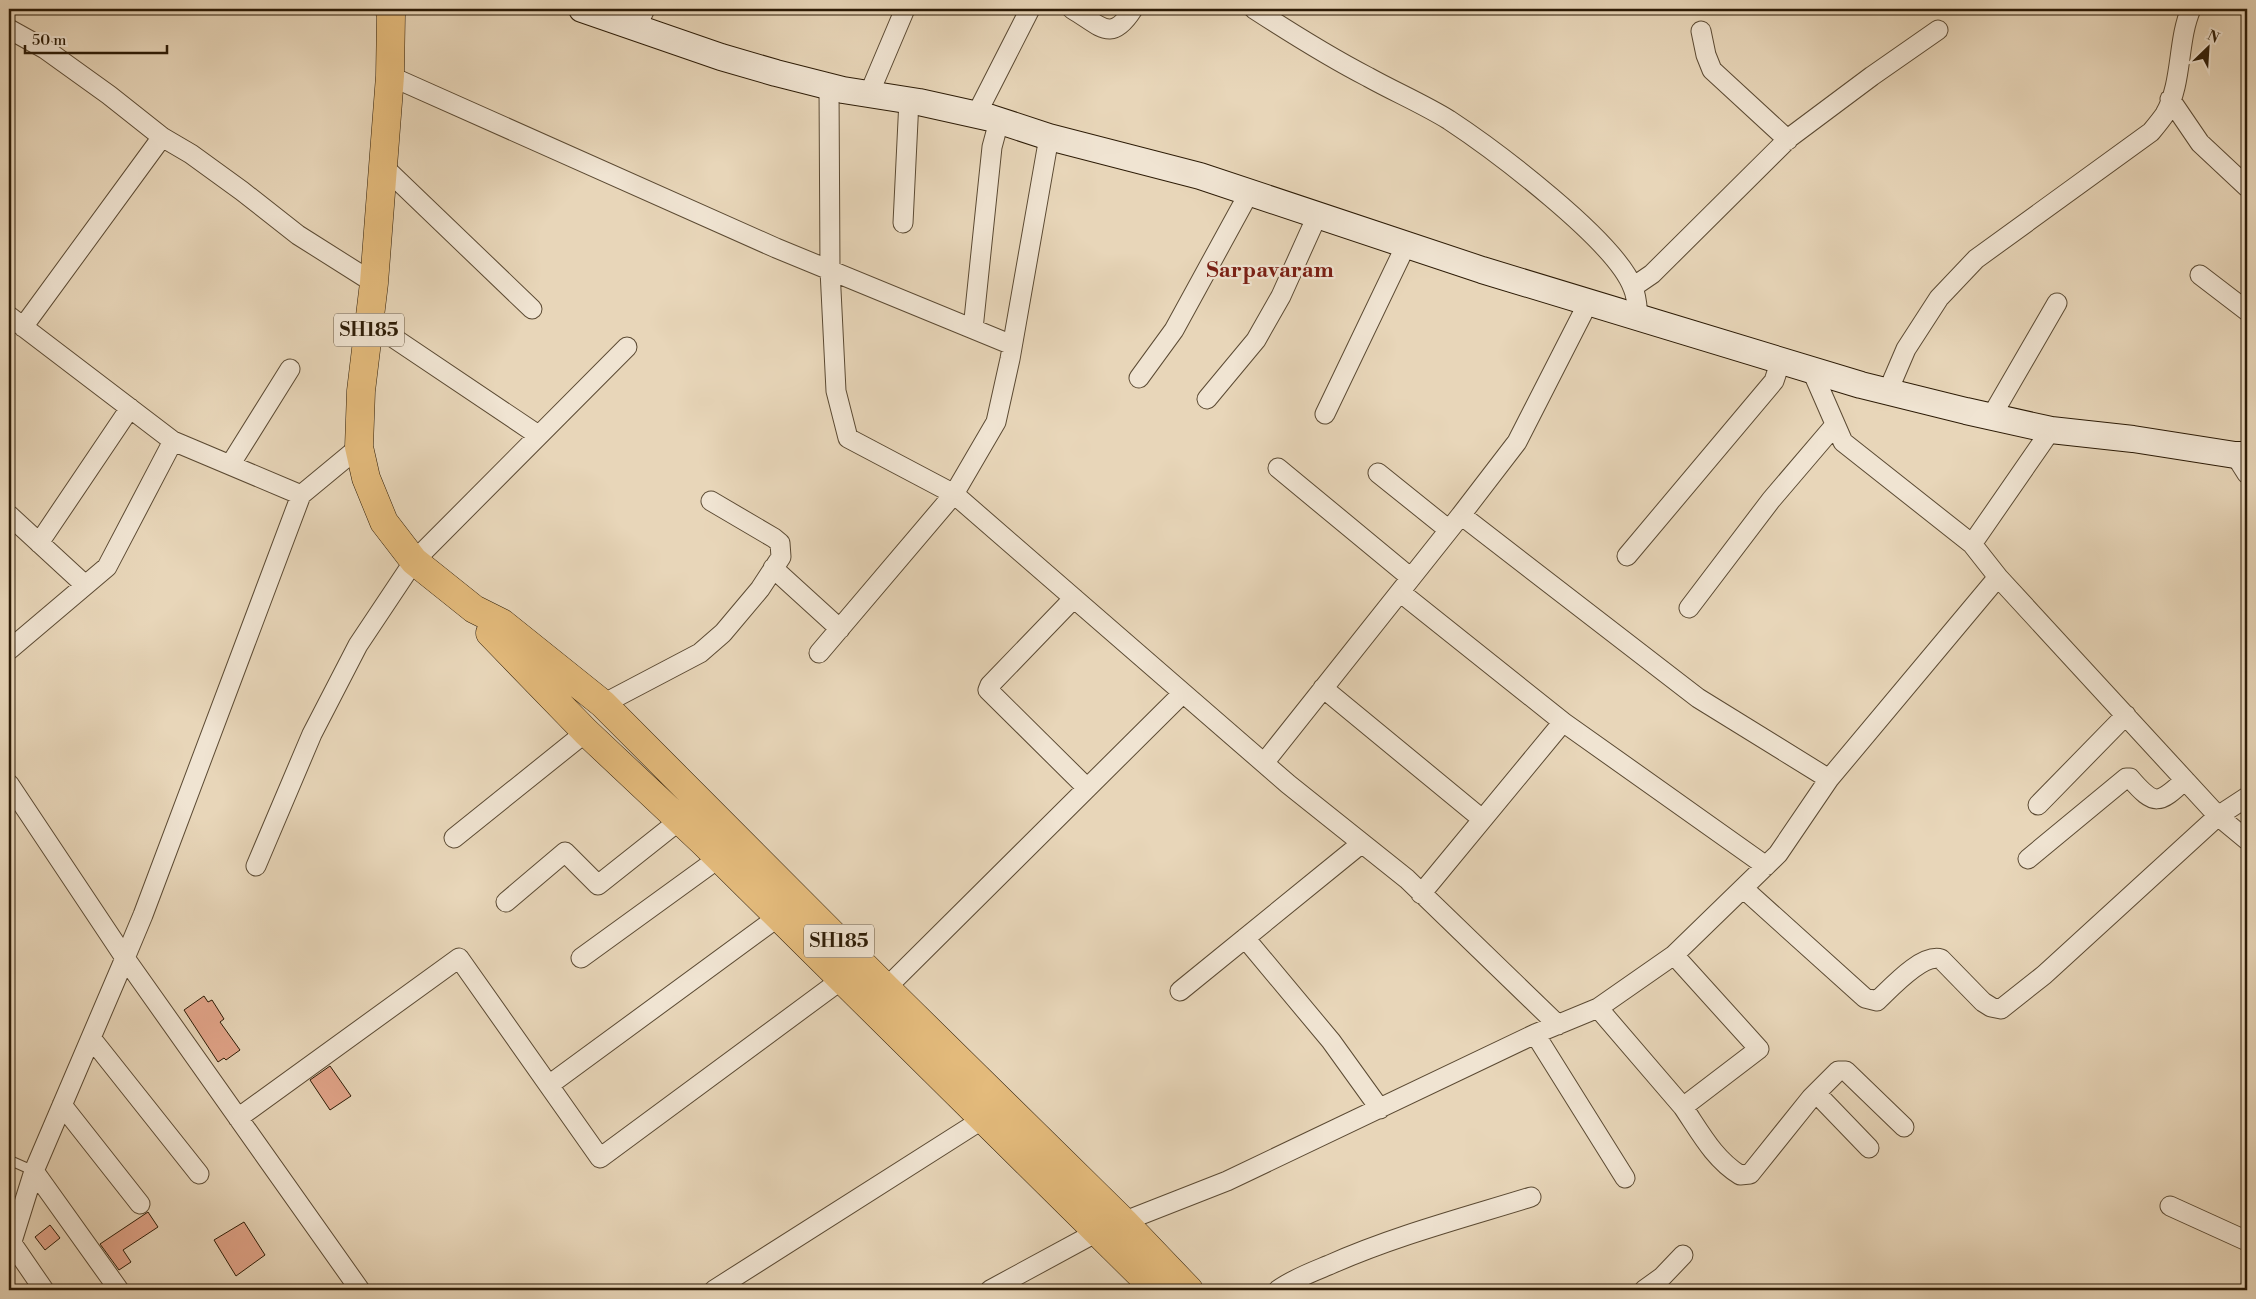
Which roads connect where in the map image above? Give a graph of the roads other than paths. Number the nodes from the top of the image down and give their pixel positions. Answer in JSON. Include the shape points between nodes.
{"nodes":[{"id":1,"x":389,"y":9,"type":"edge"},
{"id":2,"x":582,"y":9,"type":"edge"},
{"id":3,"x":905,"y":9,"type":"edge"},
{"id":4,"x":1030,"y":9,"type":"edge"},
{"id":5,"x":1072,"y":9,"type":"edge"},
{"id":6,"x":1133,"y":9,"type":"edge"},
{"id":7,"x":2191,"y":9,"type":"edge"},
{"id":8,"x":1264,"y":11,"type":"edge"},
{"id":9,"x":641,"y":18,"type":"edge"},
{"id":10,"x":9,"y":29,"type":"edge"},
{"id":11,"x":1938,"y":30,"type":"dead end"},
{"id":12,"x":1701,"y":31,"type":"dead end"},
{"id":13,"x":390,"y":76,"type":"junction"},
{"id":14,"x":829,"y":86,"type":"junction"},
{"id":15,"x":869,"y":94,"type":"junction"},
{"id":16,"x":2170,"y":99,"type":"junction"},
{"id":17,"x":909,"y":100,"type":"junction"},
{"id":18,"x":988,"y":118,"type":"junction"},
{"id":19,"x":162,"y":137,"type":"junction"},
{"id":20,"x":1050,"y":137,"type":"junction"},
{"id":21,"x":1788,"y":140,"type":"junction"},
{"id":22,"x":383,"y":166,"type":"junction"},
{"id":23,"x":2247,"y":187,"type":"edge"},
{"id":24,"x":1248,"y":193,"type":"junction"},
{"id":25,"x":1317,"y":216,"type":"junction"},
{"id":26,"x":903,"y":223,"type":"dead end"},
{"id":27,"x":1406,"y":245,"type":"junction"},
{"id":28,"x":830,"y":270,"type":"junction"},
{"id":29,"x":2200,"y":275,"type":"dead end"},
{"id":30,"x":374,"y":283,"type":"junction"},
{"id":31,"x":1633,"y":286,"type":"junction"},
{"id":32,"x":2057,"y":302,"type":"dead end"},
{"id":33,"x":1588,"y":303,"type":"junction"},
{"id":34,"x":532,"y":309,"type":"dead end"},
{"id":35,"x":2247,"y":311,"type":"edge"},
{"id":36,"x":1638,"y":318,"type":"junction"},
{"id":37,"x":16,"y":321,"type":"edge"},
{"id":38,"x":370,"y":322,"type":"junction"},
{"id":39,"x":973,"y":329,"type":"junction"},
{"id":40,"x":1012,"y":345,"type":"junction"},
{"id":41,"x":627,"y":347,"type":"dead end"},
{"id":42,"x":1781,"y":360,"type":"junction"},
{"id":43,"x":290,"y":369,"type":"dead end"},
{"id":44,"x":1812,"y":371,"type":"junction"},
{"id":45,"x":1139,"y":378,"type":"dead end"},
{"id":46,"x":1888,"y":391,"type":"junction"},
{"id":47,"x":1207,"y":399,"type":"dead end"},
{"id":48,"x":130,"y":408,"type":"junction"},
{"id":49,"x":1325,"y":414,"type":"dead end"},
{"id":50,"x":1991,"y":417,"type":"junction"},
{"id":51,"x":1835,"y":425,"type":"junction"},
{"id":52,"x":2052,"y":430,"type":"junction"},
{"id":53,"x":538,"y":435,"type":"junction"},
{"id":54,"x":173,"y":441,"type":"junction"},
{"id":55,"x":358,"y":447,"type":"junction"},
{"id":56,"x":2243,"y":461,"type":"edge"},
{"id":57,"x":230,"y":465,"type":"junction"},
{"id":58,"x":1278,"y":468,"type":"dead end"},
{"id":59,"x":1378,"y":473,"type":"dead end"},
{"id":60,"x":954,"y":494,"type":"junction"},
{"id":61,"x":301,"y":495,"type":"junction"},
{"id":62,"x":711,"y":501,"type":"dead end"},
{"id":63,"x":9,"y":515,"type":"edge"},
{"id":64,"x":1455,"y":523,"type":"junction"},
{"id":65,"x":39,"y":543,"type":"junction"},
{"id":66,"x":1972,"y":544,"type":"junction"},
{"id":67,"x":1627,"y":556,"type":"dead end"},
{"id":68,"x":414,"y":561,"type":"junction"},
{"id":69,"x":773,"y":568,"type":"junction"},
{"id":70,"x":1998,"y":577,"type":"junction"},
{"id":71,"x":1406,"y":585,"type":"junction"},
{"id":72,"x":85,"y":586,"type":"junction"},
{"id":73,"x":1074,"y":598,"type":"junction"},
{"id":74,"x":1690,"y":608,"type":"dead end"},
{"id":75,"x":474,"y":609,"type":"junction"},
{"id":76,"x":840,"y":629,"type":"junction"},
{"id":77,"x":9,"y":650,"type":"edge"},
{"id":78,"x":820,"y":653,"type":"dead end"},
{"id":79,"x":1323,"y":688,"type":"junction"},
{"id":80,"x":1183,"y":693,"type":"junction"},
{"id":81,"x":603,"y":704,"type":"junction"},
{"id":82,"x":2126,"y":715,"type":"junction"},
{"id":83,"x":1563,"y":722,"type":"junction"},
{"id":84,"x":586,"y":732,"type":"junction"},
{"id":85,"x":1264,"y":763,"type":"junction"},
{"id":86,"x":1829,"y":779,"type":"junction"},
{"id":87,"x":2185,"y":780,"type":"junction"},
{"id":88,"x":9,"y":784,"type":"edge"},
{"id":89,"x":1087,"y":788,"type":"junction"},
{"id":90,"x":2247,"y":797,"type":"edge"},
{"id":91,"x":2038,"y":805,"type":"dead end"},
{"id":92,"x":2218,"y":816,"type":"junction"},
{"id":93,"x":1482,"y":819,"type":"junction"},
{"id":94,"x":680,"y":820,"type":"junction"},
{"id":95,"x":454,"y":838,"type":"dead end"},
{"id":96,"x":2247,"y":840,"type":"edge"},
{"id":97,"x":1362,"y":843,"type":"junction"},
{"id":98,"x":718,"y":858,"type":"junction"},
{"id":99,"x":2028,"y":859,"type":"dead end"},
{"id":100,"x":256,"y":866,"type":"dead end"},
{"id":101,"x":1766,"y":866,"type":"junction"},
{"id":102,"x":1744,"y":889,"type":"junction"},
{"id":103,"x":1421,"y":894,"type":"junction"},
{"id":104,"x":506,"y":902,"type":"dead end"},
{"id":105,"x":778,"y":917,"type":"junction"},
{"id":106,"x":1245,"y":938,"type":"junction"},
{"id":107,"x":1674,"y":955,"type":"junction"},
{"id":108,"x":125,"y":958,"type":"junction"},
{"id":109,"x":581,"y":958,"type":"dead end"},
{"id":110,"x":841,"y":980,"type":"junction"},
{"id":111,"x":886,"y":988,"type":"junction"},
{"id":112,"x":1180,"y":990,"type":"dead end"},
{"id":113,"x":1598,"y":1008,"type":"junction"},
{"id":114,"x":1558,"y":1024,"type":"junction"},
{"id":115,"x":1534,"y":1034,"type":"junction"},
{"id":116,"x":91,"y":1038,"type":"junction"},
{"id":117,"x":548,"y":1085,"type":"junction"},
{"id":118,"x":1816,"y":1093,"type":"junction"},
{"id":119,"x":62,"y":1104,"type":"junction"},
{"id":120,"x":1683,"y":1106,"type":"junction"},
{"id":121,"x":1380,"y":1108,"type":"junction"},
{"id":122,"x":238,"y":1118,"type":"junction"},
{"id":123,"x":983,"y":1119,"type":"junction"},
{"id":124,"x":1904,"y":1127,"type":"dead end"},
{"id":125,"x":1869,"y":1148,"type":"dead end"},
{"id":126,"x":9,"y":1160,"type":"edge"},
{"id":127,"x":34,"y":1171,"type":"junction"},
{"id":128,"x":199,"y":1174,"type":"dead end"},
{"id":129,"x":1625,"y":1178,"type":"dead end"},
{"id":130,"x":1531,"y":1198,"type":"dead end"},
{"id":131,"x":140,"y":1204,"type":"dead end"},
{"id":132,"x":2170,"y":1206,"type":"dead end"},
{"id":133,"x":1124,"y":1222,"type":"junction"},
{"id":134,"x":1097,"y":1232,"type":"junction"},
{"id":135,"x":2247,"y":1241,"type":"edge"},
{"id":136,"x":10,"y":1246,"type":"edge"},
{"id":137,"x":1683,"y":1255,"type":"dead end"},
{"id":138,"x":44,"y":1290,"type":"edge"},
{"id":139,"x":119,"y":1290,"type":"edge"},
{"id":140,"x":360,"y":1290,"type":"edge"},
{"id":141,"x":714,"y":1290,"type":"edge"},
{"id":142,"x":990,"y":1290,"type":"edge"},
{"id":143,"x":1156,"y":1290,"type":"edge"},
{"id":144,"x":1189,"y":1290,"type":"edge"},
{"id":145,"x":1278,"y":1290,"type":"edge"},
{"id":146,"x":1644,"y":1290,"type":"edge"}],
"edges":[{"from":1,"to":13,"type":"main road","number":"SH185"},
{"from":2,"to":9,"type":"main road"},
{"from":3,"to":15,"type":"street"},
{"from":4,"to":18,"type":"street"},
{"from":5,"to":6,"type":"street","via":[[1114,30],[1122,25]]},
{"from":7,"to":16,"type":"street"},
{"from":8,"to":31,"type":"street","via":[[1368,77],[1449,121],[1492,151],[1589,232],[1621,266]]},
{"from":9,"to":14,"type":"main road","via":[[721,57]]},
{"from":10,"to":19,"type":"street","via":[[44,49]]},
{"from":11,"to":21,"type":"street"},
{"from":12,"to":21,"type":"street","via":[[1712,70]]},
{"from":13,"to":22,"type":"main road","number":"SH185"},
{"from":13,"to":28,"type":"street"},
{"from":14,"to":15,"type":"main road"},
{"from":14,"to":28,"type":"street"},
{"from":15,"to":17,"type":"main road"},
{"from":16,"to":23,"type":"street","via":[[2200,144]]},
{"from":16,"to":46,"type":"street","via":[[2166,113],[2151,132],[1976,259],[1939,298],[1906,349]]},
{"from":17,"to":18,"type":"main road"},
{"from":17,"to":26,"type":"street"},
{"from":18,"to":20,"type":"main road"},
{"from":18,"to":39,"type":"street","via":[[992,147]]},
{"from":19,"to":30,"type":"street","via":[[206,165],[298,235]]},
{"from":19,"to":37,"type":"street"},
{"from":20,"to":24,"type":"main road","via":[[1200,176]]},
{"from":20,"to":40,"type":"street"},
{"from":21,"to":31,"type":"street","via":[[1658,268]]},
{"from":22,"to":30,"type":"main road","number":"SH185"},
{"from":22,"to":34,"type":"street"},
{"from":24,"to":25,"type":"main road"},
{"from":24,"to":45,"type":"street","via":[[1174,330]]},
{"from":25,"to":27,"type":"main road"},
{"from":25,"to":47,"type":"street","via":[[1256,340]]},
{"from":27,"to":33,"type":"main road"},
{"from":27,"to":49,"type":"street"},
{"from":28,"to":39,"type":"street"},
{"from":28,"to":60,"type":"street","via":[[836,392],[848,438]]},
{"from":29,"to":35,"type":"street"},
{"from":30,"to":38,"type":"main road","number":"SH185"},
{"from":31,"to":36,"type":"street"},
{"from":32,"to":50,"type":"street"},
{"from":33,"to":36,"type":"main road"},
{"from":33,"to":64,"type":"street","via":[[1517,442]]},
{"from":36,"to":42,"type":"main road"},
{"from":37,"to":48,"type":"street"},
{"from":38,"to":53,"type":"street"},
{"from":38,"to":55,"type":"main road","number":"SH185"},
{"from":39,"to":40,"type":"street"},
{"from":40,"to":60,"type":"street","via":[[996,422]]},
{"from":41,"to":53,"type":"street"},
{"from":42,"to":44,"type":"main road"},
{"from":42,"to":67,"type":"street","via":[[1774,382]]},
{"from":43,"to":57,"type":"street"},
{"from":44,"to":46,"type":"main road"},
{"from":44,"to":51,"type":"street"},
{"from":46,"to":50,"type":"main road"},
{"from":48,"to":54,"type":"street"},
{"from":48,"to":65,"type":"street"},
{"from":50,"to":52,"type":"main road"},
{"from":51,"to":66,"type":"street","via":[[1843,442]]},
{"from":51,"to":74,"type":"street","via":[[1771,500]]},
{"from":52,"to":56,"type":"main road","via":[[2133,439]]},
{"from":52,"to":66,"type":"street"},
{"from":53,"to":68,"type":"street"},
{"from":54,"to":57,"type":"street"},
{"from":54,"to":72,"type":"street","via":[[107,567]]},
{"from":55,"to":61,"type":"street"},
{"from":55,"to":68,"type":"main road","number":"SH185","via":[[366,478],[384,522]]},
{"from":57,"to":61,"type":"street"},
{"from":58,"to":71,"type":"street"},
{"from":59,"to":64,"type":"street"},
{"from":60,"to":73,"type":"street"},
{"from":60,"to":76,"type":"street"},
{"from":61,"to":108,"type":"street"},
{"from":62,"to":69,"type":"street","via":[[780,544],[781,557]]},
{"from":63,"to":65,"type":"street"},
{"from":64,"to":71,"type":"street"},
{"from":64,"to":86,"type":"street","via":[[1698,698]]},
{"from":65,"to":72,"type":"street"},
{"from":66,"to":70,"type":"street"},
{"from":68,"to":75,"type":"main road","number":"SH185"},
{"from":68,"to":100,"type":"street","via":[[354,653],[312,734]]},
{"from":69,"to":76,"type":"street"},
{"from":69,"to":81,"type":"street","via":[[723,633],[700,653]]},
{"from":70,"to":82,"type":"street"},
{"from":70,"to":86,"type":"street"},
{"from":71,"to":79,"type":"street"},
{"from":71,"to":83,"type":"street"},
{"from":72,"to":77,"type":"street"},
{"from":73,"to":80,"type":"street"},
{"from":73,"to":89,"type":"street","via":[[988,690]]},
{"from":75,"to":81,"type":"main road","number":"SH185","via":[[502,623]]},
{"from":75,"to":84,"type":"main road","number":"SH185","via":[[492,636]]},
{"from":76,"to":78,"type":"street"},
{"from":79,"to":85,"type":"street"},
{"from":79,"to":93,"type":"street"},
{"from":80,"to":85,"type":"street"},
{"from":80,"to":89,"type":"street"},
{"from":81,"to":111,"type":"main road","number":"SH185"},
{"from":82,"to":87,"type":"street"},
{"from":82,"to":91,"type":"street"},
{"from":83,"to":93,"type":"street"},
{"from":83,"to":101,"type":"street"},
{"from":84,"to":94,"type":"main road","number":"SH185"},
{"from":84,"to":95,"type":"street"},
{"from":85,"to":97,"type":"street"},
{"from":86,"to":101,"type":"street","via":[[1778,854]]},
{"from":87,"to":92,"type":"street"},
{"from":87,"to":99,"type":"street","via":[[2166,798],[2158,800],[2150,798],[2130,778],[2126,778]]},
{"from":88,"to":108,"type":"street"},
{"from":89,"to":111,"type":"street"},
{"from":90,"to":92,"type":"street"},
{"from":92,"to":96,"type":"street"},
{"from":92,"to":102,"type":"street","via":[[2044,975],[2001,1009],[1991,1008],[1983,1002],[1941,958],[1935,957],[1923,960],[1877,1001],[1871,1000],[1858,992]]},
{"from":93,"to":103,"type":"street"},
{"from":94,"to":98,"type":"main road","number":"SH185"},
{"from":94,"to":104,"type":"street","via":[[598,886],[564,852]]},
{"from":97,"to":103,"type":"street","via":[[1408,879]]},
{"from":97,"to":106,"type":"street"},
{"from":98,"to":105,"type":"main road","number":"SH185"},
{"from":98,"to":109,"type":"street"},
{"from":101,"to":102,"type":"street"},
{"from":102,"to":107,"type":"street"},
{"from":103,"to":114,"type":"street"},
{"from":105,"to":110,"type":"main road","number":"SH185"},
{"from":105,"to":117,"type":"street"},
{"from":106,"to":112,"type":"street"},
{"from":106,"to":121,"type":"street","via":[[1331,1041]]},
{"from":107,"to":113,"type":"street"},
{"from":107,"to":120,"type":"street","via":[[1759,1049]]},
{"from":108,"to":116,"type":"street"},
{"from":108,"to":122,"type":"street"},
{"from":110,"to":117,"type":"street","via":[[600,1158]]},
{"from":110,"to":123,"type":"main road","number":"SH185"},
{"from":111,"to":133,"type":"main road","number":"SH185"},
{"from":113,"to":114,"type":"street"},
{"from":113,"to":120,"type":"street"},
{"from":114,"to":115,"type":"street"},
{"from":115,"to":121,"type":"street"},
{"from":115,"to":129,"type":"street"},
{"from":116,"to":119,"type":"street"},
{"from":116,"to":128,"type":"street"},
{"from":117,"to":122,"type":"street","via":[[459,958]]},
{"from":118,"to":120,"type":"street","via":[[1750,1174],[1740,1175],[1714,1153]]},
{"from":118,"to":124,"type":"street","via":[[1838,1071],[1846,1071]]},
{"from":118,"to":125,"type":"street"},
{"from":119,"to":127,"type":"street"},
{"from":119,"to":131,"type":"street"},
{"from":121,"to":133,"type":"street","via":[[1227,1181]]},
{"from":122,"to":140,"type":"street"},
{"from":123,"to":134,"type":"main road","number":"SH185"},
{"from":123,"to":141,"type":"street"},
{"from":126,"to":127,"type":"lane"},
{"from":127,"to":136,"type":"street"},
{"from":127,"to":139,"type":"street"},
{"from":130,"to":145,"type":"street","via":[[1424,1228],[1340,1260]]},
{"from":132,"to":135,"type":"street"},
{"from":133,"to":134,"type":"street"},
{"from":133,"to":144,"type":"main road","number":"SH185"},
{"from":134,"to":142,"type":"street"},
{"from":134,"to":143,"type":"main road","number":"SH185"},
{"from":136,"to":138,"type":"street"},
{"from":137,"to":146,"type":"street"}]}
